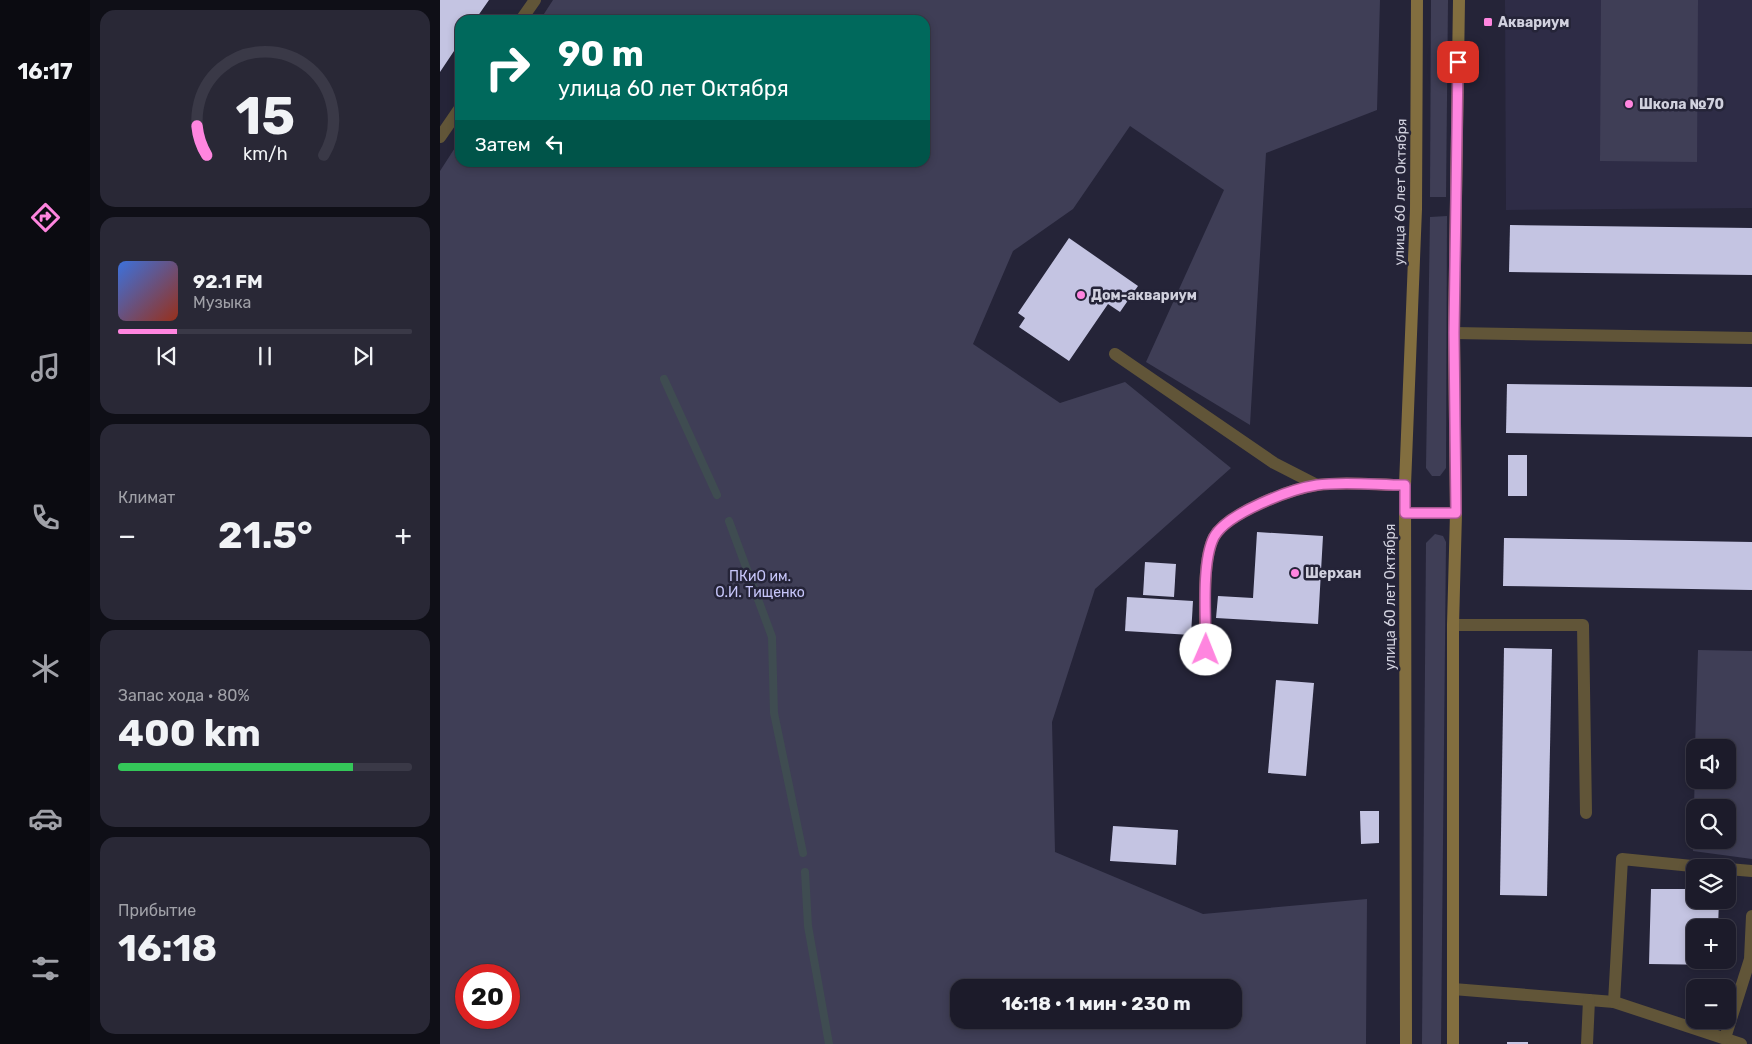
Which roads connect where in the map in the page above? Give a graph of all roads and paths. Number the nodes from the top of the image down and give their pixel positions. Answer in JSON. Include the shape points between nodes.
{"nodes":[{"id":1,"x":535,"y":0,"type":"edge"},
{"id":2,"x":1417,"y":0,"type":"edge"},
{"id":3,"x":1459,"y":0,"type":"edge"},
{"id":4,"x":524,"y":15,"type":"edge"},
{"id":5,"x":455,"y":115,"type":"edge"},
{"id":6,"x":440,"y":137,"type":"edge"},
{"id":7,"x":1454,"y":333,"type":"junction"},
{"id":8,"x":1752,"y":338,"type":"edge"},
{"id":9,"x":1115,"y":354,"type":"dead end"},
{"id":10,"x":1317,"y":485,"type":"junction"},
{"id":11,"x":1405,"y":485,"type":"junction"},
{"id":12,"x":1405,"y":513,"type":"junction"},
{"id":13,"x":1456,"y":513,"type":"junction"},
{"id":14,"x":1453,"y":625,"type":"junction"},
{"id":15,"x":1206,"y":650,"type":"dead end"},
{"id":16,"x":1586,"y":813,"type":"dead end"},
{"id":17,"x":1686,"y":865,"type":"edge"},
{"id":18,"x":1736,"y":870,"type":"edge"},
{"id":19,"x":1752,"y":871,"type":"edge"},
{"id":20,"x":1752,"y":916,"type":"edge"},
{"id":21,"x":1453,"y":989,"type":"junction"},
{"id":22,"x":1589,"y":1000,"type":"junction"},
{"id":23,"x":1614,"y":1002,"type":"junction"},
{"id":24,"x":1725,"y":1038,"type":"junction"},
{"id":25,"x":1406,"y":1044,"type":"edge"},
{"id":26,"x":1452,"y":1044,"type":"edge"},
{"id":27,"x":1587,"y":1044,"type":"edge"},
{"id":28,"x":1741,"y":1044,"type":"edge"}],
"edges":[{"from":1,"to":4,"type":"street"},
{"from":2,"to":11,"type":"main road","name":"улица 60 лет Октября","via":[[1416,209]]},
{"from":3,"to":7,"type":"main road"},
{"from":5,"to":6,"type":"street"},
{"from":7,"to":8,"type":"street"},
{"from":7,"to":13,"type":"main road"},
{"from":9,"to":10,"type":"street","via":[[1274,462]]},
{"from":10,"to":11,"type":"street"},
{"from":10,"to":15,"type":"street","via":[[1265,502],[1232,518],[1215,536],[1208,554]]},
{"from":11,"to":12,"type":"main road","name":"улица 60 лет Октября"},
{"from":12,"to":13,"type":"main road"},
{"from":12,"to":25,"type":"main road","name":"улица 60 лет Октября"},
{"from":13,"to":14,"type":"main road"},
{"from":14,"to":16,"type":"street","via":[[1583,625]]},
{"from":14,"to":21,"type":"main road"},
{"from":17,"to":23,"type":"street","via":[[1622,859]]},
{"from":18,"to":19,"type":"street"},
{"from":20,"to":24,"type":"street","via":[[1750,959]]},
{"from":21,"to":22,"type":"street"},
{"from":21,"to":26,"type":"main road"},
{"from":22,"to":23,"type":"street"},
{"from":22,"to":27,"type":"street"},
{"from":23,"to":24,"type":"street"},
{"from":24,"to":28,"type":"street"}]}
